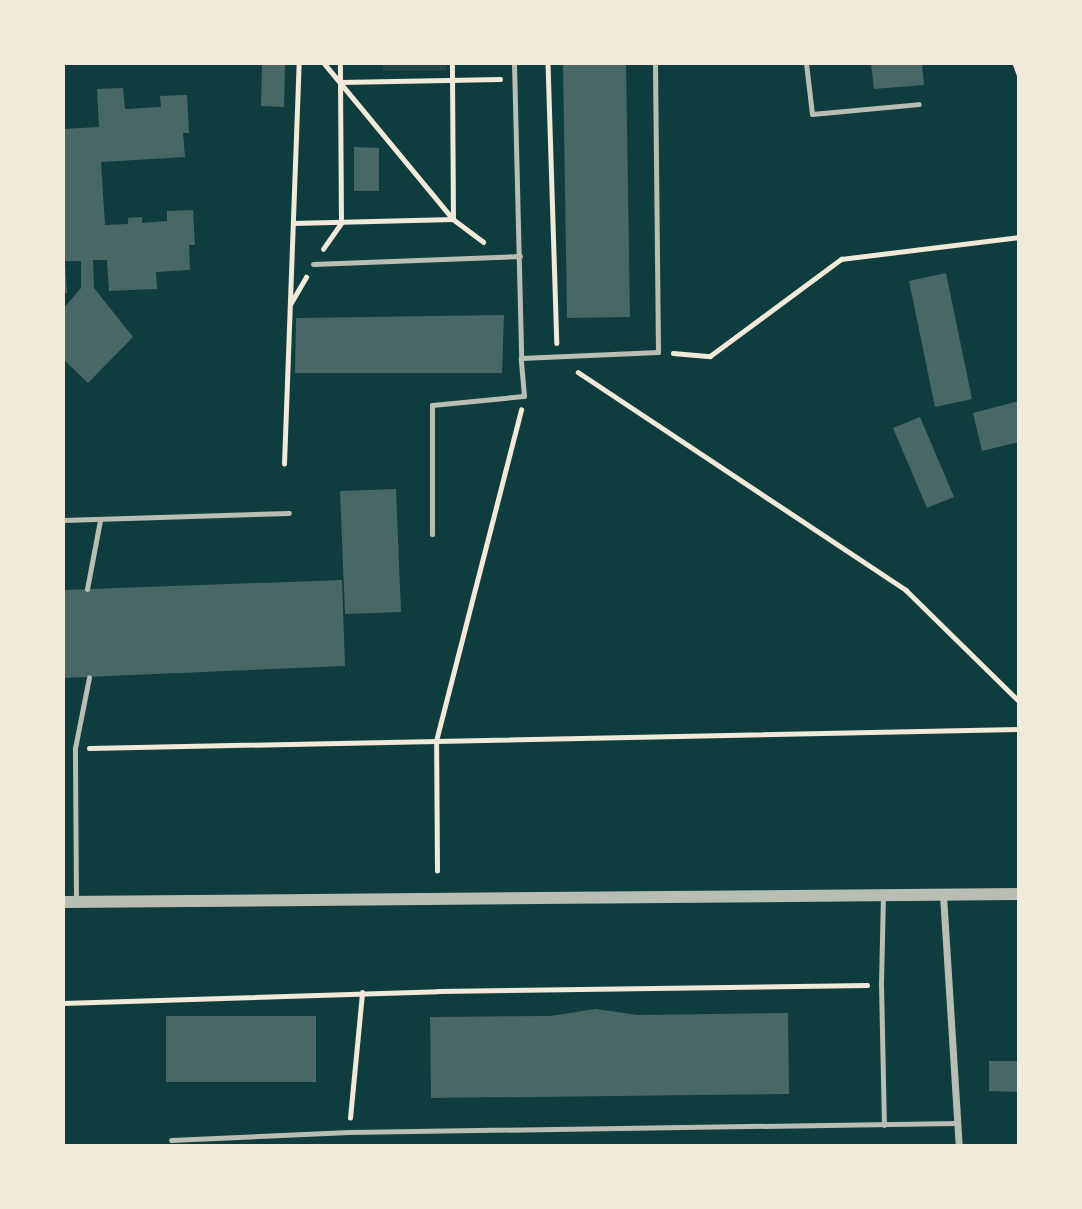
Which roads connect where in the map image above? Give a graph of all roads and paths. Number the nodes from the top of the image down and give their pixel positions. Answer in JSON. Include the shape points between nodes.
{"nodes":[{"id":1,"x":299,"y":63,"type":"edge"},
{"id":2,"x":324,"y":63,"type":"edge"},
{"id":3,"x":340,"y":63,"type":"edge"},
{"id":4,"x":452,"y":63,"type":"edge"},
{"id":5,"x":514,"y":63,"type":"edge"},
{"id":6,"x":548,"y":63,"type":"edge"},
{"id":7,"x":655,"y":63,"type":"edge"},
{"id":8,"x":806,"y":63,"type":"edge"},
{"id":9,"x":1015,"y":63,"type":"edge"},
{"id":10,"x":1019,"y":74,"type":"edge"},
{"id":11,"x":515,"y":79,"type":"junction"},
{"id":12,"x":452,"y":80,"type":"junction"},
{"id":13,"x":340,"y":82,"type":"junction"},
{"id":14,"x":919,"y":104,"type":"dead end"},
{"id":15,"x":453,"y":219,"type":"junction"},
{"id":16,"x":293,"y":223,"type":"junction"},
{"id":17,"x":341,"y":223,"type":"junction"},
{"id":18,"x":1019,"y":237,"type":"edge"},
{"id":19,"x":520,"y":256,"type":"junction"},
{"id":20,"x":502,"y":257,"type":"junction"},
{"id":21,"x":313,"y":264,"type":"junction"},
{"id":22,"x":290,"y":306,"type":"junction"},
{"id":23,"x":658,"y":352,"type":"junction"},
{"id":24,"x":522,"y":358,"type":"junction"},
{"id":25,"x":557,"y":358,"type":"junction"},
{"id":26,"x":524,"y":396,"type":"junction"},
{"id":27,"x":284,"y":464,"type":"dead end"},
{"id":28,"x":289,"y":513,"type":"dead end"},
{"id":29,"x":63,"y":520,"type":"edge"},
{"id":30,"x":100,"y":520,"type":"junction"},
{"id":31,"x":432,"y":534,"type":"dead end"},
{"id":32,"x":87,"y":589,"type":"dead end"},
{"id":33,"x":89,"y":677,"type":"dead end"},
{"id":34,"x":1019,"y":701,"type":"edge"},
{"id":35,"x":1019,"y":729,"type":"edge"},
{"id":36,"x":436,"y":741,"type":"junction"},
{"id":37,"x":75,"y":748,"type":"junction"},
{"id":38,"x":437,"y":871,"type":"dead end"},
{"id":39,"x":1019,"y":894,"type":"edge"},
{"id":40,"x":883,"y":895,"type":"junction"},
{"id":41,"x":943,"y":895,"type":"junction"},
{"id":42,"x":70,"y":902,"type":"edge"},
{"id":43,"x":881,"y":984,"type":"junction"},
{"id":44,"x":362,"y":993,"type":"junction"},
{"id":45,"x":63,"y":1003,"type":"edge"},
{"id":46,"x":957,"y":1123,"type":"junction"},
{"id":47,"x":884,"y":1125,"type":"junction"},
{"id":48,"x":349,"y":1132,"type":"junction"},
{"id":49,"x":171,"y":1140,"type":"dead end"},
{"id":50,"x":959,"y":1146,"type":"edge"}],
"edges":[{"from":1,"to":16,"type":"path"},
{"from":2,"to":13,"type":"path"},
{"from":3,"to":13,"type":"path"},
{"from":4,"to":12,"type":"path"},
{"from":5,"to":11,"type":"lane"},
{"from":6,"to":25,"type":"path"},
{"from":7,"to":23,"type":"lane"},
{"from":8,"to":14,"type":"lane","via":[[812,114]]},
{"from":9,"to":10,"type":"path"},
{"from":11,"to":12,"type":"path"},
{"from":11,"to":19,"type":"lane"},
{"from":12,"to":13,"type":"path"},
{"from":12,"to":15,"type":"path"},
{"from":13,"to":15,"type":"path"},
{"from":13,"to":17,"type":"path"},
{"from":15,"to":17,"type":"path"},
{"from":15,"to":20,"type":"path"},
{"from":16,"to":17,"type":"path"},
{"from":16,"to":22,"type":"path"},
{"from":17,"to":21,"type":"path"},
{"from":18,"to":23,"type":"path","via":[[841,259],[710,356]]},
{"from":19,"to":20,"type":"lane"},
{"from":19,"to":24,"type":"lane"},
{"from":20,"to":21,"type":"lane"},
{"from":21,"to":22,"type":"path"},
{"from":22,"to":27,"type":"path"},
{"from":23,"to":25,"type":"lane"},
{"from":24,"to":25,"type":"lane"},
{"from":24,"to":26,"type":"lane"},
{"from":25,"to":34,"type":"path","via":[[906,590]]},
{"from":26,"to":31,"type":"lane","via":[[432,405]]},
{"from":26,"to":36,"type":"path"},
{"from":28,"to":30,"type":"lane"},
{"from":29,"to":30,"type":"lane"},
{"from":30,"to":32,"type":"lane"},
{"from":33,"to":37,"type":"lane"},
{"from":35,"to":36,"type":"path"},
{"from":36,"to":37,"type":"path"},
{"from":36,"to":38,"type":"path"},
{"from":37,"to":42,"type":"lane"},
{"from":39,"to":41,"type":"street"},
{"from":40,"to":41,"type":"street"},
{"from":40,"to":42,"type":"street"},
{"from":40,"to":43,"type":"lane"},
{"from":41,"to":46,"type":"street"},
{"from":43,"to":44,"type":"path"},
{"from":43,"to":47,"type":"lane"},
{"from":44,"to":45,"type":"path"},
{"from":44,"to":48,"type":"path"},
{"from":46,"to":47,"type":"lane"},
{"from":46,"to":50,"type":"street"},
{"from":47,"to":48,"type":"lane"},
{"from":48,"to":49,"type":"lane"}]}
